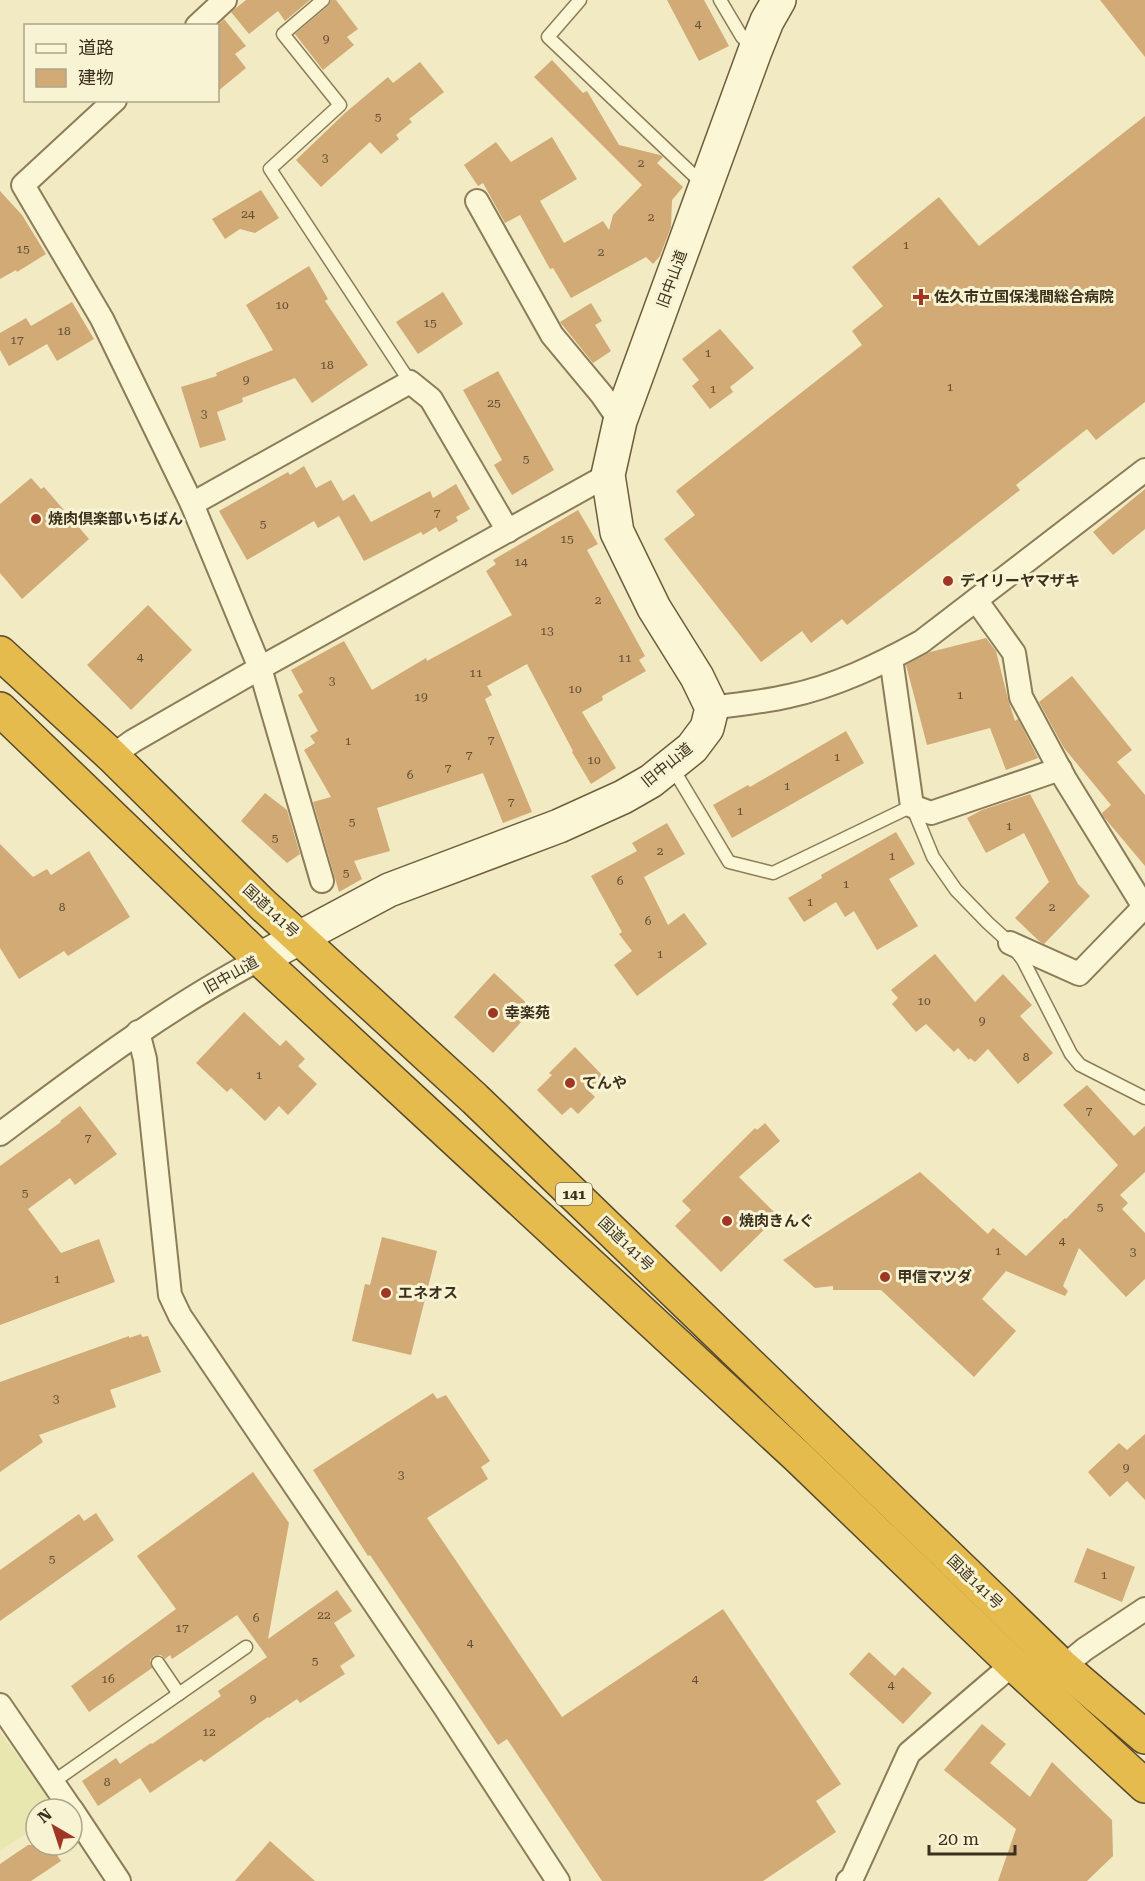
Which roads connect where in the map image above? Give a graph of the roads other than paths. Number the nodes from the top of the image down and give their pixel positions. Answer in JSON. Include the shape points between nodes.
{"nodes":[{"id":1,"x":225,"y":0,"type":"edge"},
{"id":2,"x":324,"y":0,"type":"edge"},
{"id":3,"x":580,"y":0,"type":"edge"},
{"id":4,"x":720,"y":0,"type":"edge"},
{"id":5,"x":779,"y":0,"type":"edge"},
{"id":6,"x":199,"y":24,"type":"edge"},
{"id":7,"x":755,"y":51,"type":"junction"},
{"id":8,"x":113,"y":102,"type":"edge"},
{"id":9,"x":705,"y":186,"type":"junction"},
{"id":10,"x":477,"y":201,"type":"dead end"},
{"id":11,"x":410,"y":382,"type":"junction"},
{"id":12,"x":620,"y":421,"type":"junction"},
{"id":13,"x":1145,"y":470,"type":"edge"},
{"id":14,"x":608,"y":475,"type":"junction"},
{"id":15,"x":192,"y":504,"type":"junction"},
{"id":16,"x":508,"y":531,"type":"junction"},
{"id":17,"x":976,"y":600,"type":"junction"},
{"id":18,"x":0,"y":653,"type":"edge"},
{"id":19,"x":891,"y":658,"type":"junction"},
{"id":20,"x":261,"y":668,"type":"junction"},
{"id":21,"x":711,"y":708,"type":"junction"},
{"id":22,"x":0,"y":709,"type":"edge"},
{"id":23,"x":112,"y":756,"type":"junction"},
{"id":24,"x":671,"y":765,"type":"junction"},
{"id":25,"x":1059,"y":769,"type":"junction"},
{"id":26,"x":912,"y":807,"type":"junction"},
{"id":27,"x":322,"y":881,"type":"dead end"},
{"id":28,"x":299,"y":938,"type":"junction"},
{"id":29,"x":1010,"y":943,"type":"junction"},
{"id":30,"x":261,"y":959,"type":"junction"},
{"id":31,"x":138,"y":1032,"type":"junction"},
{"id":32,"x":1145,"y":1098,"type":"edge"},
{"id":33,"x":0,"y":1134,"type":"edge"},
{"id":34,"x":1145,"y":1609,"type":"edge"},
{"id":35,"x":246,"y":1647,"type":"dead end"},
{"id":36,"x":158,"y":1663,"type":"dead end"},
{"id":37,"x":1013,"y":1664,"type":"junction"},
{"id":38,"x":1063,"y":1667,"type":"junction"},
{"id":39,"x":179,"y":1694,"type":"junction"},
{"id":40,"x":0,"y":1705,"type":"edge"},
{"id":41,"x":1145,"y":1737,"type":"edge"},
{"id":42,"x":53,"y":1782,"type":"junction"},
{"id":43,"x":1145,"y":1786,"type":"edge"},
{"id":44,"x":63,"y":1797,"type":"edge"},
{"id":45,"x":84,"y":1828,"type":"edge"},
{"id":46,"x":119,"y":1881,"type":"edge"},
{"id":47,"x":558,"y":1881,"type":"edge"},
{"id":48,"x":848,"y":1881,"type":"edge"}],
"edges":[{"from":1,"to":6,"type":"street"},
{"from":2,"to":11,"type":"lane","via":[[283,34],[340,105],[270,169]]},
{"from":3,"to":9,"type":"lane","via":[[548,38]]},
{"from":4,"to":7,"type":"lane"},
{"from":5,"to":7,"type":"main road","name":"旧中山道"},
{"from":7,"to":9,"type":"main road","name":"旧中山道"},
{"from":8,"to":15,"type":"street","via":[[23,185],[102,319]]},
{"from":9,"to":12,"type":"main road","name":"旧中山道"},
{"from":10,"to":12,"type":"street","via":[[552,335]]},
{"from":11,"to":15,"type":"street"},
{"from":11,"to":16,"type":"street","via":[[431,399]]},
{"from":12,"to":14,"type":"main road","name":"旧中山道"},
{"from":13,"to":17,"type":"street"},
{"from":14,"to":16,"type":"street"},
{"from":14,"to":21,"type":"main road","name":"旧中山道","via":[[617,532],[654,608],[698,677]]},
{"from":15,"to":20,"type":"street"},
{"from":16,"to":20,"type":"street"},
{"from":17,"to":19,"type":"street","via":[[921,642]]},
{"from":17,"to":25,"type":"street","via":[[1014,653],[1021,697]]},
{"from":18,"to":23,"type":"highway","name":"国道141号","number":"141"},
{"from":19,"to":21,"type":"street","via":[[832,684],[789,696]]},
{"from":19,"to":26,"type":"street"},
{"from":20,"to":23,"type":"street"},
{"from":20,"to":27,"type":"street"},
{"from":21,"to":24,"type":"main road","name":"旧中山道","via":[[707,728],[692,748]]},
{"from":22,"to":30,"type":"highway","number":"141"},
{"from":23,"to":28,"type":"highway","name":"国道141号","number":"141"},
{"from":24,"to":26,"type":"lane","via":[[729,862],[773,873]]},
{"from":24,"to":28,"type":"main road","name":"旧中山道","via":[[623,797],[559,826],[389,890]]},
{"from":25,"to":26,"type":"street","via":[[931,813]]},
{"from":25,"to":29,"type":"street","via":[[1144,907],[1079,974]]},
{"from":26,"to":29,"type":"lane","via":[[933,857],[956,890]]},
{"from":28,"to":30,"type":"main road","name":"旧中山道"},
{"from":28,"to":38,"type":"highway","name":"国道141号","number":"141","via":[[475,1099]]},
{"from":29,"to":32,"type":"lane","via":[[1080,1065]]},
{"from":30,"to":31,"type":"street","name":"旧中山道"},
{"from":30,"to":37,"type":"highway","number":"141","via":[[796,1456]]},
{"from":31,"to":33,"type":"street","name":"旧中山道"},
{"from":31,"to":47,"type":"street","via":[[145,1059],[170,1295],[180,1316]]},
{"from":34,"to":38,"type":"street"},
{"from":35,"to":39,"type":"lane"},
{"from":36,"to":39,"type":"lane"},
{"from":37,"to":43,"type":"highway","number":"141"},
{"from":37,"to":48,"type":"street","via":[[909,1753]]},
{"from":38,"to":41,"type":"highway","name":"国道141号","number":"141"},
{"from":39,"to":42,"type":"lane"},
{"from":40,"to":42,"type":"street"},
{"from":42,"to":44,"type":"street"},
{"from":45,"to":46,"type":"street"}]}
